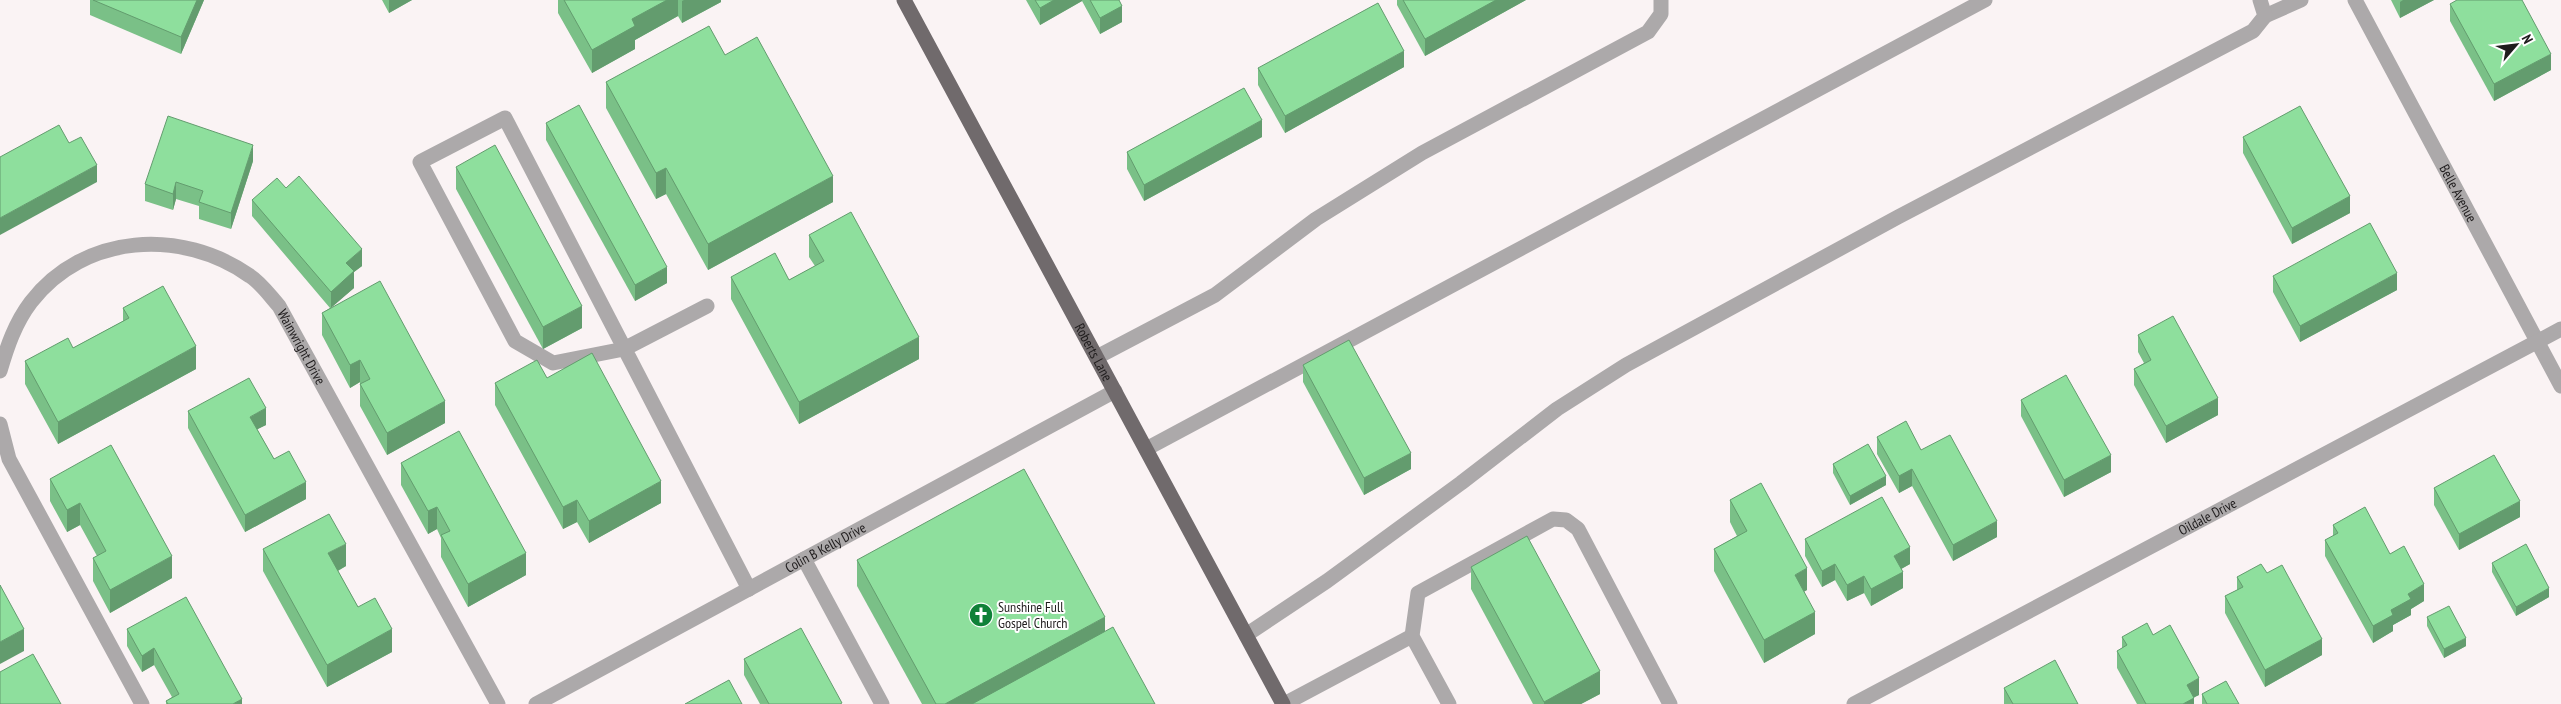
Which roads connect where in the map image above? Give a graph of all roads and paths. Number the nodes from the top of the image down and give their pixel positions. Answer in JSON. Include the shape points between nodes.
{"nodes":[{"id":1,"x":904,"y":0,"type":"edge"},
{"id":2,"x":1661,"y":0,"type":"edge"},
{"id":3,"x":1985,"y":0,"type":"edge"},
{"id":4,"x":2260,"y":0,"type":"edge"},
{"id":5,"x":2301,"y":0,"type":"edge"},
{"id":6,"x":2355,"y":0,"type":"edge"},
{"id":7,"x":2265,"y":16,"type":"junction"},
{"id":8,"x":707,"y":306,"type":"dead end"},
{"id":9,"x":2561,"y":329,"type":"edge"},
{"id":10,"x":2537,"y":342,"type":"junction"},
{"id":11,"x":624,"y":349,"type":"junction"},
{"id":12,"x":1097,"y":357,"type":"junction"},
{"id":13,"x":0,"y":371,"type":"edge"},
{"id":14,"x":2561,"y":386,"type":"edge"},
{"id":15,"x":1115,"y":391,"type":"junction"},
{"id":16,"x":0,"y":424,"type":"edge"},
{"id":17,"x":1146,"y":449,"type":"junction"},
{"id":18,"x":804,"y":559,"type":"junction"},
{"id":19,"x":749,"y":589,"type":"junction"},
{"id":20,"x":1246,"y":635,"type":"junction"},
{"id":21,"x":1412,"y":636,"type":"junction"},
{"id":22,"x":142,"y":704,"type":"edge"},
{"id":23,"x":498,"y":704,"type":"edge"},
{"id":24,"x":536,"y":704,"type":"edge"},
{"id":25,"x":882,"y":704,"type":"edge"},
{"id":26,"x":1284,"y":704,"type":"edge"},
{"id":27,"x":1449,"y":704,"type":"edge"},
{"id":28,"x":1670,"y":704,"type":"edge"},
{"id":29,"x":1854,"y":704,"type":"edge"}],
"edges":[{"from":1,"to":12,"type":"main road","name":"Roberts Lane"},
{"from":2,"to":12,"type":"street","via":[[1661,14],[1648,32],[1422,153],[1316,219],[1215,295]]},
{"from":3,"to":17,"type":"street"},
{"from":4,"to":7,"type":"street"},
{"from":5,"to":7,"type":"street"},
{"from":6,"to":10,"type":"street","name":"Belle Avenue"},
{"from":7,"to":20,"type":"street","via":[[2253,31],[1898,216],[1626,365],[1557,410],[1327,581]]},
{"from":8,"to":11,"type":"street"},
{"from":9,"to":10,"type":"street","name":"Oildale Drive"},
{"from":10,"to":14,"type":"street","name":"Belle Avenue"},
{"from":10,"to":29,"type":"street","name":"Oildale Drive"},
{"from":11,"to":11,"type":"street","via":[[505,118],[420,162],[516,341],[553,363]]},
{"from":11,"to":19,"type":"street"},
{"from":12,"to":15,"type":"main road","name":"Roberts Lane"},
{"from":13,"to":23,"type":"street","name":"Wainwright Drive","via":[[10,337],[31,302],[60,273],[96,254],[136,244],[174,244],[213,254],[251,276],[279,306]]},
{"from":15,"to":17,"type":"main road","name":"Roberts Lane"},
{"from":15,"to":18,"type":"street","name":"Colin B Kelly Drive"},
{"from":16,"to":22,"type":"street","via":[[9,459]]},
{"from":17,"to":20,"type":"main road","name":"Roberts Lane"},
{"from":18,"to":19,"type":"street","name":"Colin B Kelly Drive"},
{"from":18,"to":25,"type":"street"},
{"from":19,"to":24,"type":"street","name":"Colin B Kelly Drive"},
{"from":20,"to":26,"type":"main road","name":"Roberts Lane"},
{"from":21,"to":26,"type":"street"},
{"from":21,"to":27,"type":"street"},
{"from":21,"to":28,"type":"street","via":[[1418,593],[1553,519],[1566,520],[1578,529]]}]}
